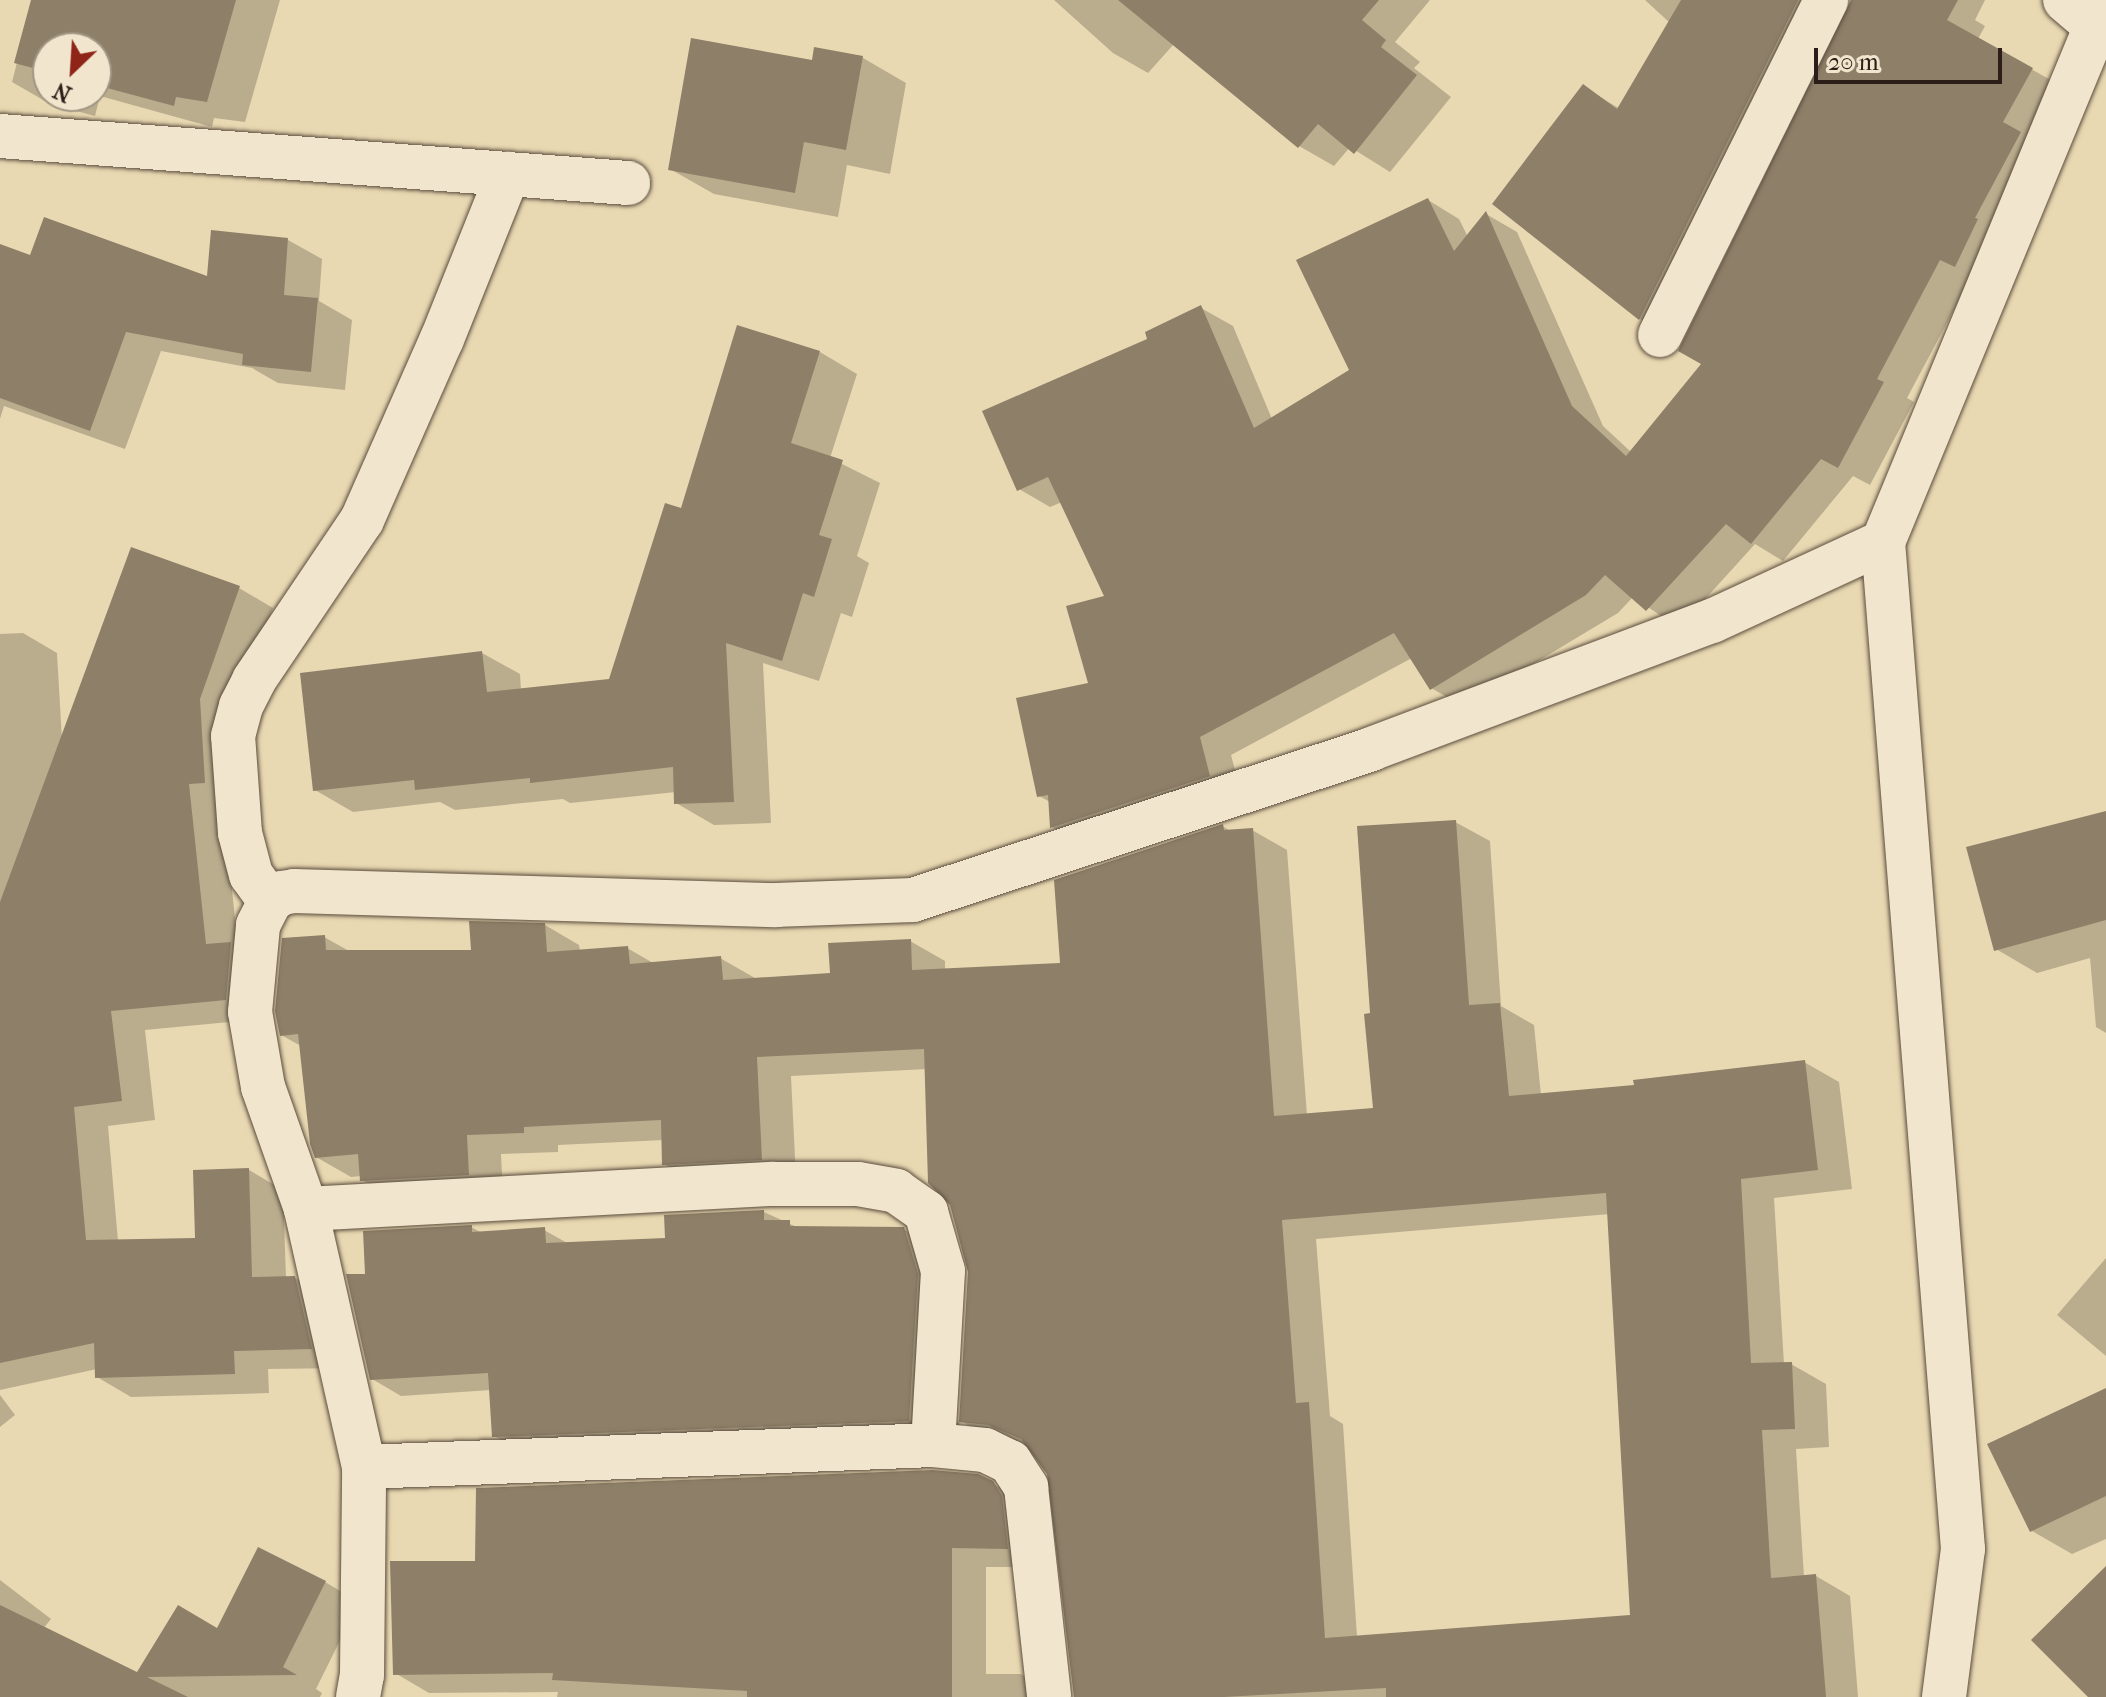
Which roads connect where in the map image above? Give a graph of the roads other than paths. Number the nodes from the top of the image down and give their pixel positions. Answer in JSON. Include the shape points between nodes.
{"nodes":[{"id":1,"x":1826,"y":0,"type":"edge"},
{"id":2,"x":2093,"y":18,"type":"edge"},
{"id":3,"x":0,"y":136,"type":"edge"},
{"id":4,"x":508,"y":174,"type":"junction"},
{"id":5,"x":628,"y":183,"type":"dead end"},
{"id":6,"x":1660,"y":335,"type":"dead end"},
{"id":7,"x":1883,"y":542,"type":"junction"},
{"id":8,"x":270,"y":901,"type":"junction"},
{"id":9,"x":306,"y":1209,"type":"junction"},
{"id":10,"x":933,"y":1445,"type":"junction"},
{"id":11,"x":364,"y":1467,"type":"junction"},
{"id":12,"x":358,"y":1697,"type":"edge"},
{"id":13,"x":1049,"y":1697,"type":"edge"},
{"id":14,"x":1944,"y":1697,"type":"edge"}],
"edges":[{"from":1,"to":6,"type":"street"},
{"from":2,"to":7,"type":"street"},
{"from":3,"to":4,"type":"street"},
{"from":4,"to":5,"type":"street"},
{"from":4,"to":8,"type":"street","via":[[362,520],[241,706],[233,736],[240,833],[251,875]]},
{"from":7,"to":8,"type":"street","via":[[1712,621],[1371,749],[913,900],[776,905],[294,891]]},
{"from":7,"to":14,"type":"street","via":[[1963,1549]]},
{"from":8,"to":9,"type":"street","via":[[258,925],[250,1012],[263,1087]]},
{"from":9,"to":10,"type":"street","via":[[773,1184],[858,1184],[896,1191],[926,1212],[943,1271]]},
{"from":9,"to":11,"type":"street"},
{"from":10,"to":11,"type":"street"},
{"from":10,"to":13,"type":"street","via":[[985,1450],[1010,1462],[1026,1487]]},
{"from":11,"to":12,"type":"street"}]}
